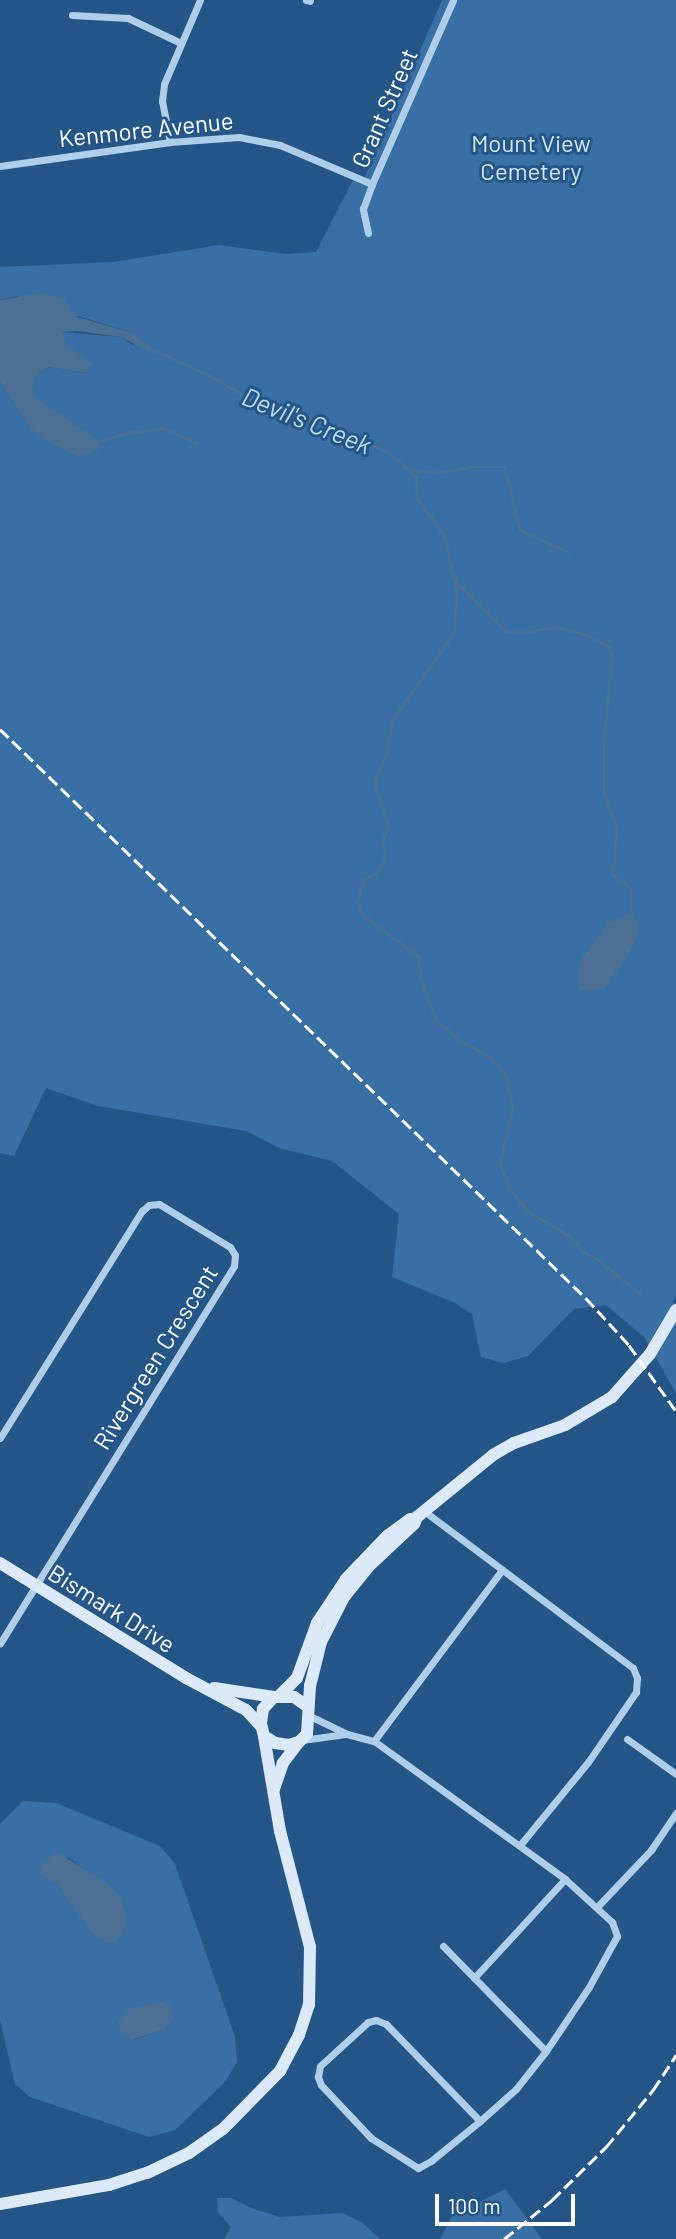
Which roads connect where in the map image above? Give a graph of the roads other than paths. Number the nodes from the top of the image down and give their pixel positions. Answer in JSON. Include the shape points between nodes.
{"nodes":[{"id":1,"x":200,"y":0,"type":"edge"},
{"id":2,"x":453,"y":0,"type":"edge"},
{"id":3,"x":72,"y":15,"type":"dead end"},
{"id":4,"x":181,"y":43,"type":"junction"},
{"id":5,"x":170,"y":142,"type":"junction"},
{"id":6,"x":0,"y":166,"type":"edge"},
{"id":7,"x":372,"y":184,"type":"junction"},
{"id":8,"x":368,"y":233,"type":"dead end"},
{"id":9,"x":676,"y":1310,"type":"edge"},
{"id":10,"x":0,"y":1438,"type":"edge"},
{"id":11,"x":421,"y":1514,"type":"junction"},
{"id":12,"x":0,"y":1563,"type":"edge"},
{"id":13,"x":502,"y":1570,"type":"junction"},
{"id":14,"x":36,"y":1585,"type":"junction"},
{"id":15,"x":0,"y":1643,"type":"edge"},
{"id":16,"x":204,"y":1687,"type":"junction"},
{"id":17,"x":277,"y":1696,"type":"junction"},
{"id":18,"x":308,"y":1711,"type":"junction"},
{"id":19,"x":263,"y":1731,"type":"junction"},
{"id":20,"x":347,"y":1734,"type":"junction"},
{"id":21,"x":627,"y":1738,"type":"dead end"},
{"id":22,"x":301,"y":1741,"type":"junction"},
{"id":23,"x":374,"y":1741,"type":"junction"},
{"id":24,"x":676,"y":1774,"type":"edge"},
{"id":25,"x":274,"y":1789,"type":"junction"},
{"id":26,"x":676,"y":1813,"type":"edge"},
{"id":27,"x":520,"y":1845,"type":"junction"},
{"id":28,"x":565,"y":1879,"type":"junction"},
{"id":29,"x":597,"y":1907,"type":"junction"},
{"id":30,"x":443,"y":1946,"type":"dead end"},
{"id":31,"x":474,"y":1978,"type":"junction"},
{"id":32,"x":546,"y":2051,"type":"junction"},
{"id":33,"x":480,"y":2121,"type":"junction"},
{"id":34,"x":0,"y":2204,"type":"edge"}],
"edges":[{"from":1,"to":4,"type":"street"},
{"from":2,"to":7,"type":"street","name":"Grant Street"},
{"from":3,"to":4,"type":"street","via":[[128,18]]},
{"from":4,"to":5,"type":"street","via":[[163,93]]},
{"from":5,"to":6,"type":"street","name":"Kenmore Avenue"},
{"from":5,"to":7,"type":"street","name":"Kenmore Avenue","via":[[259,139]]},
{"from":7,"to":8,"type":"street","name":"Grant Street","via":[[363,209]]},
{"from":9,"to":11,"type":"main road","via":[[650,1354],[612,1397],[574,1420],[493,1455]]},
{"from":10,"to":14,"type":"street","name":"Rivergreen Crescent","via":[[149,1205],[159,1204],[230,1247],[234,1266]]},
{"from":11,"to":13,"type":"street"},
{"from":11,"to":17,"type":"main road","via":[[387,1536],[346,1579],[317,1623],[298,1678]]},
{"from":11,"to":18,"type":"main road","via":[[369,1566],[335,1612],[316,1655]]},
{"from":12,"to":14,"type":"main road","name":"Bismark Drive"},
{"from":13,"to":23,"type":"street"},
{"from":13,"to":27,"type":"street","via":[[633,1668],[637,1678],[636,1692],[588,1762]]},
{"from":14,"to":15,"type":"street"},
{"from":14,"to":16,"type":"main road","name":"Bismark Drive"},
{"from":16,"to":17,"type":"main road","name":"Bismark Drive"},
{"from":16,"to":19,"type":"main road","name":"Bismark Drive","via":[[246,1710]]},
{"from":17,"to":18,"type":"main road","via":[[294,1697]]},
{"from":17,"to":19,"type":"main road","via":[[263,1709]]},
{"from":18,"to":20,"type":"street"},
{"from":18,"to":22,"type":"main road","via":[[310,1727]]},
{"from":19,"to":22,"type":"main road","via":[[281,1745]]},
{"from":19,"to":25,"type":"main road"},
{"from":20,"to":22,"type":"street"},
{"from":20,"to":23,"type":"street"},
{"from":21,"to":24,"type":"street"},
{"from":22,"to":25,"type":"main road","via":[[283,1763]]},
{"from":23,"to":27,"type":"street"},
{"from":25,"to":34,"type":"main road","via":[[310,1947],[312,1976],[299,2035],[280,2071],[224,2129],[148,2173],[108,2185]]},
{"from":26,"to":29,"type":"street","via":[[651,1850]]},
{"from":27,"to":28,"type":"street"},
{"from":28,"to":29,"type":"street"},
{"from":28,"to":31,"type":"street"},
{"from":29,"to":32,"type":"street","via":[[612,1922],[617,1936],[590,1987]]},
{"from":30,"to":31,"type":"street"},
{"from":31,"to":32,"type":"street"},
{"from":32,"to":33,"type":"street","via":[[516,2089]]},
{"from":33,"to":33,"type":"street","via":[[418,2168],[372,2138],[329,2094],[318,2077],[320,2066],[368,2022],[376,2020],[386,2024]]}]}
